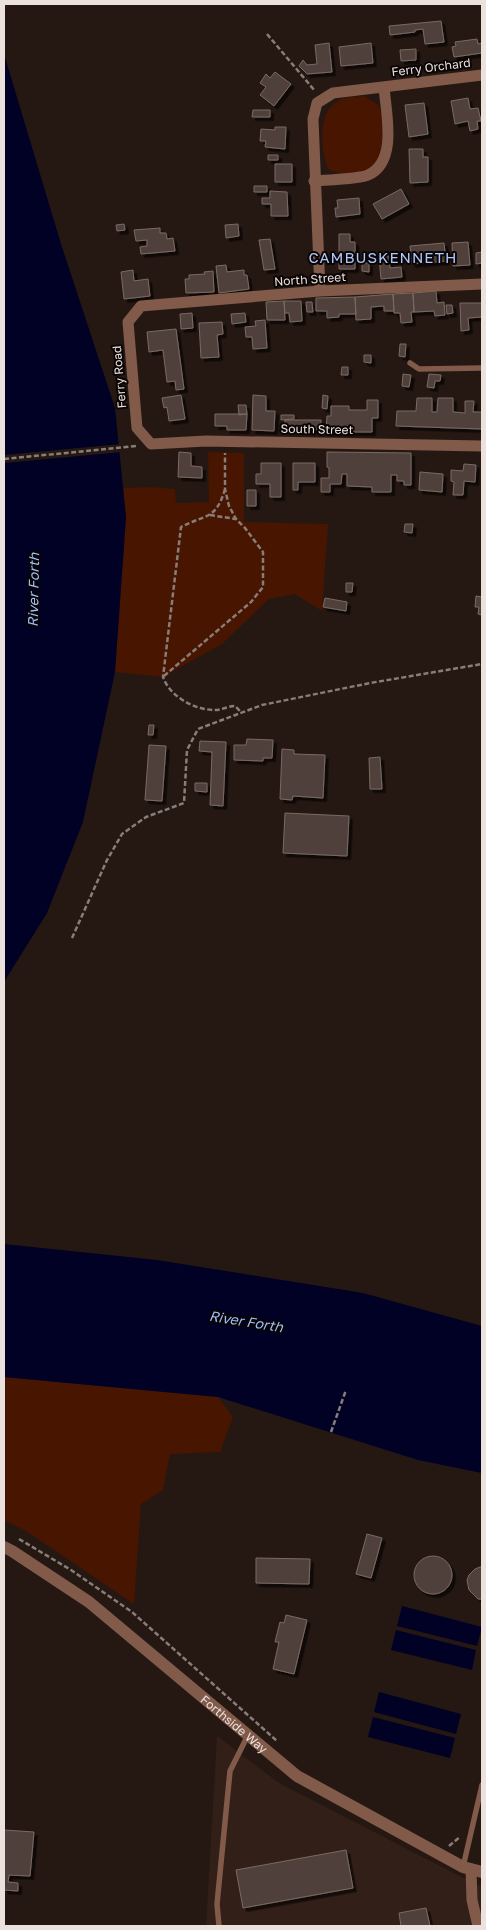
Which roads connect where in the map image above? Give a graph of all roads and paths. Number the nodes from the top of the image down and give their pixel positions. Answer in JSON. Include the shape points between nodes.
{"nodes":[{"id":1,"x":267,"y":34,"type":"dead end"},
{"id":2,"x":482,"y":75,"type":"edge"},
{"id":3,"x":384,"y":87,"type":"junction"},
{"id":4,"x":323,"y":100,"type":"junction"},
{"id":5,"x":314,"y":181,"type":"junction"},
{"id":6,"x":482,"y":284,"type":"edge"},
{"id":7,"x":320,"y":291,"type":"junction"},
{"id":8,"x":141,"y":306,"type":"joint"},
{"id":9,"x":410,"y":363,"type":"dead end"},
{"id":10,"x":482,"y":368,"type":"edge"},
{"id":11,"x":225,"y":441,"type":"junction"},
{"id":12,"x":151,"y":444,"type":"joint"},
{"id":13,"x":482,"y":446,"type":"edge"},
{"id":14,"x":125,"y":448,"type":"dead end"},
{"id":15,"x":4,"y":459,"type":"edge"},
{"id":16,"x":225,"y":489,"type":"junction"},
{"id":17,"x":210,"y":515,"type":"junction"},
{"id":18,"x":236,"y":519,"type":"junction"},
{"id":19,"x":482,"y":664,"type":"edge"},
{"id":20,"x":163,"y":677,"type":"junction"},
{"id":21,"x":241,"y":712,"type":"junction"},
{"id":22,"x":72,"y":938,"type":"dead end"},
{"id":23,"x":346,"y":1390,"type":"dead end"},
{"id":24,"x":331,"y":1432,"type":"dead end"},
{"id":25,"x":11,"y":1535,"type":"dead end"},
{"id":26,"x":4,"y":1547,"type":"edge"},
{"id":27,"x":248,"y":1735,"type":"junction"},
{"id":28,"x":282,"y":1745,"type":"dead end"},
{"id":29,"x":482,"y":1785,"type":"edge"},
{"id":30,"x":471,"y":1838,"type":"junction"},
{"id":31,"x":447,"y":1847,"type":"dead end"},
{"id":32,"x":472,"y":1870,"type":"edge"},
{"id":33,"x":218,"y":1926,"type":"edge"},
{"id":34,"x":478,"y":1926,"type":"edge"}],
"edges":[{"from":1,"to":4,"type":"path"},
{"from":2,"to":3,"type":"street","name":"Ferry Orchard"},
{"from":3,"to":4,"type":"street","name":"Ferry Orchard","via":[[333,93]]},
{"from":3,"to":5,"type":"street","name":"Ferry Orchard","via":[[389,137],[384,162],[368,176]]},
{"from":4,"to":5,"type":"street","via":[[317,103],[312,119]]},
{"from":5,"to":7,"type":"street"},
{"from":6,"to":7,"type":"street","name":"North Street"},
{"from":7,"to":8,"type":"street","name":"North Street"},
{"from":8,"to":12,"type":"street","name":"Ferry Road","via":[[128,322],[137,428]]},
{"from":9,"to":10,"type":"lane","via":[[419,369]]},
{"from":11,"to":12,"type":"street","name":"South Street"},
{"from":11,"to":13,"type":"street","name":"South Street"},
{"from":11,"to":16,"type":"path"},
{"from":14,"to":15,"type":"path"},
{"from":16,"to":17,"type":"path","via":[[220,504]]},
{"from":16,"to":18,"type":"path"},
{"from":17,"to":18,"type":"path"},
{"from":17,"to":20,"type":"path","via":[[182,526]]},
{"from":18,"to":20,"type":"path","via":[[263,552],[263,587],[251,602]]},
{"from":19,"to":21,"type":"path","via":[[361,685]]},
{"from":20,"to":21,"type":"path","via":[[170,689],[192,706],[217,710],[235,706]]},
{"from":21,"to":22,"type":"path","via":[[198,729],[187,750],[184,803],[146,817],[122,834]]},
{"from":23,"to":24,"type":"path"},
{"from":25,"to":28,"type":"path","via":[[71,1570],[132,1612]]},
{"from":26,"to":27,"type":"street","name":"Forthside Way","via":[[89,1602]]},
{"from":27,"to":32,"type":"street","name":"Forthside Way","via":[[297,1776]]},
{"from":27,"to":33,"type":"lane","via":[[230,1771],[217,1904]]},
{"from":29,"to":30,"type":"lane"},
{"from":30,"to":31,"type":"path","via":[[462,1835]]},
{"from":30,"to":32,"type":"lane"},
{"from":32,"to":34,"type":"street"}]}
